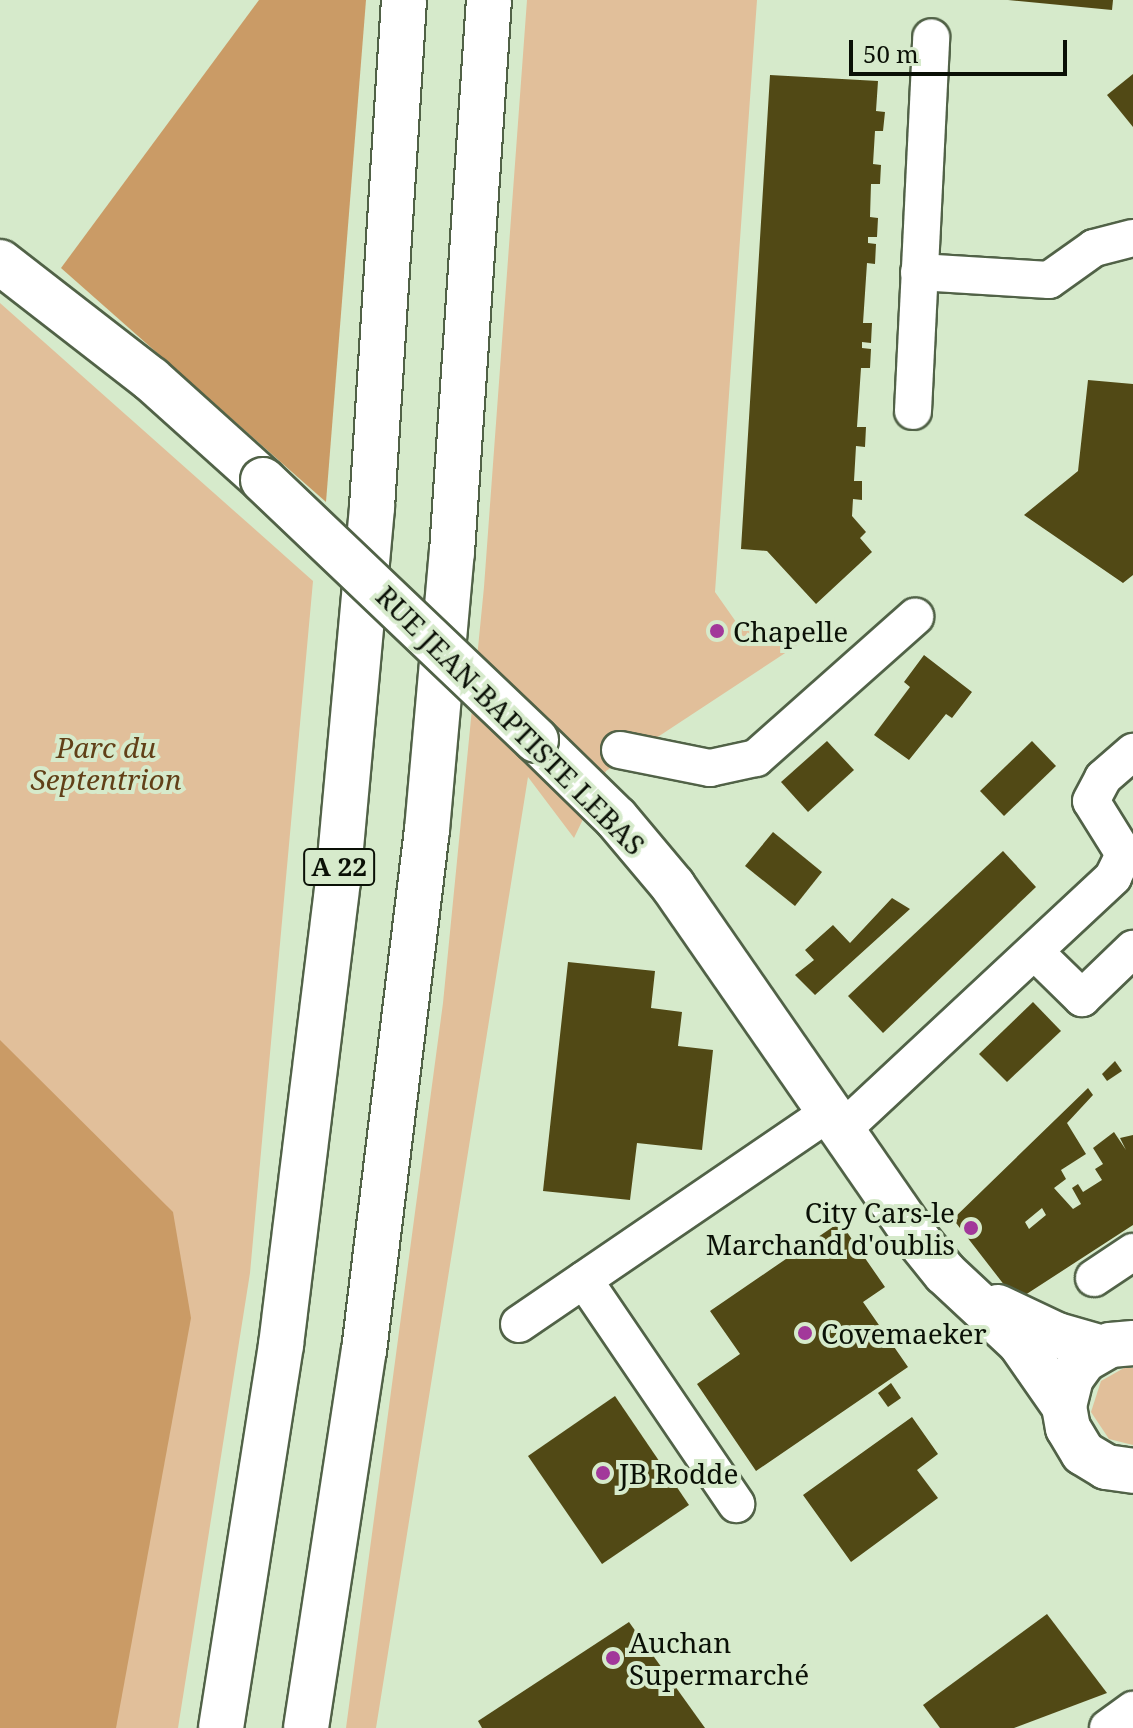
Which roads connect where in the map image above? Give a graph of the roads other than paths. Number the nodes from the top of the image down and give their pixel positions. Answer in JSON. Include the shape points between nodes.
{"nodes":[{"id":1,"x":404,"y":0,"type":"edge"},
{"id":2,"x":489,"y":0,"type":"edge"},
{"id":3,"x":931,"y":37,"type":"dead end"},
{"id":4,"x":1133,"y":238,"type":"edge"},
{"id":5,"x":0,"y":262,"type":"edge"},
{"id":6,"x":919,"y":272,"type":"junction"},
{"id":7,"x":913,"y":411,"type":"dead end"},
{"id":8,"x":915,"y":617,"type":"dead end"},
{"id":9,"x":620,"y":750,"type":"dead end"},
{"id":10,"x":1133,"y":752,"type":"edge"},
{"id":11,"x":1129,"y":858,"type":"edge"},
{"id":12,"x":1133,"y":949,"type":"edge"},
{"id":13,"x":1035,"y":952,"type":"junction"},
{"id":14,"x":836,"y":1121,"type":"junction"},
{"id":15,"x":1133,"y":1252,"type":"edge"},
{"id":16,"x":1094,"y":1278,"type":"dead end"},
{"id":17,"x":584,"y":1280,"type":"junction"},
{"id":18,"x":967,"y":1292,"type":"junction"},
{"id":19,"x":519,"y":1324,"type":"dead end"},
{"id":20,"x":1118,"y":1345,"type":"edge"},
{"id":21,"x":1064,"y":1406,"type":"junction"},
{"id":22,"x":1128,"y":1474,"type":"edge"},
{"id":23,"x":736,"y":1504,"type":"dead end"},
{"id":24,"x":1133,"y":1710,"type":"edge"},
{"id":25,"x":221,"y":1728,"type":"edge"},
{"id":26,"x":306,"y":1728,"type":"edge"},
{"id":27,"x":1108,"y":1728,"type":"edge"}],
"edges":[{"from":1,"to":25,"type":"main road","number":"A 22","via":[[372,507],[338,881],[281,1345]]},
{"from":2,"to":26,"type":"main road","via":[[452,552],[425,844],[368,1322]]},
{"from":3,"to":6,"type":"street"},
{"from":4,"to":6,"type":"street","via":[[1094,248],[1049,280]]},
{"from":5,"to":14,"type":"main road","name":"RUE JEAN-BAPTISTE LEBAS","bridge":true,"via":[[151,379],[263,480],[616,818],[673,886]]},
{"from":6,"to":7,"type":"street"},
{"from":8,"to":9,"type":"street","via":[[756,758],[695,767]]},
{"from":10,"to":11,"type":"street","via":[[1103,778],[1091,801]]},
{"from":11,"to":13,"type":"street"},
{"from":12,"to":13,"type":"street","via":[[1082,998]]},
{"from":13,"to":14,"type":"street"},
{"from":14,"to":17,"type":"street"},
{"from":14,"to":18,"type":"main road","name":"RUE JEAN-BAPTISTE LEBAS","via":[[927,1251]]},
{"from":15,"to":16,"type":"street"},
{"from":17,"to":19,"type":"street"},
{"from":17,"to":23,"type":"street"},
{"from":18,"to":20,"type":"main road","via":[[1057,1335]]},
{"from":18,"to":21,"type":"main road","name":"RUE JEAN-BAPTISTE LEBAS","via":[[1027,1351]]},
{"from":20,"to":21,"type":"main road","via":[[1075,1371]]},
{"from":21,"to":22,"type":"main road","name":"RUE JEAN-BAPTISTE LEBAS","via":[[1079,1448],[1100,1464]]},
{"from":24,"to":27,"type":"street"}]}
